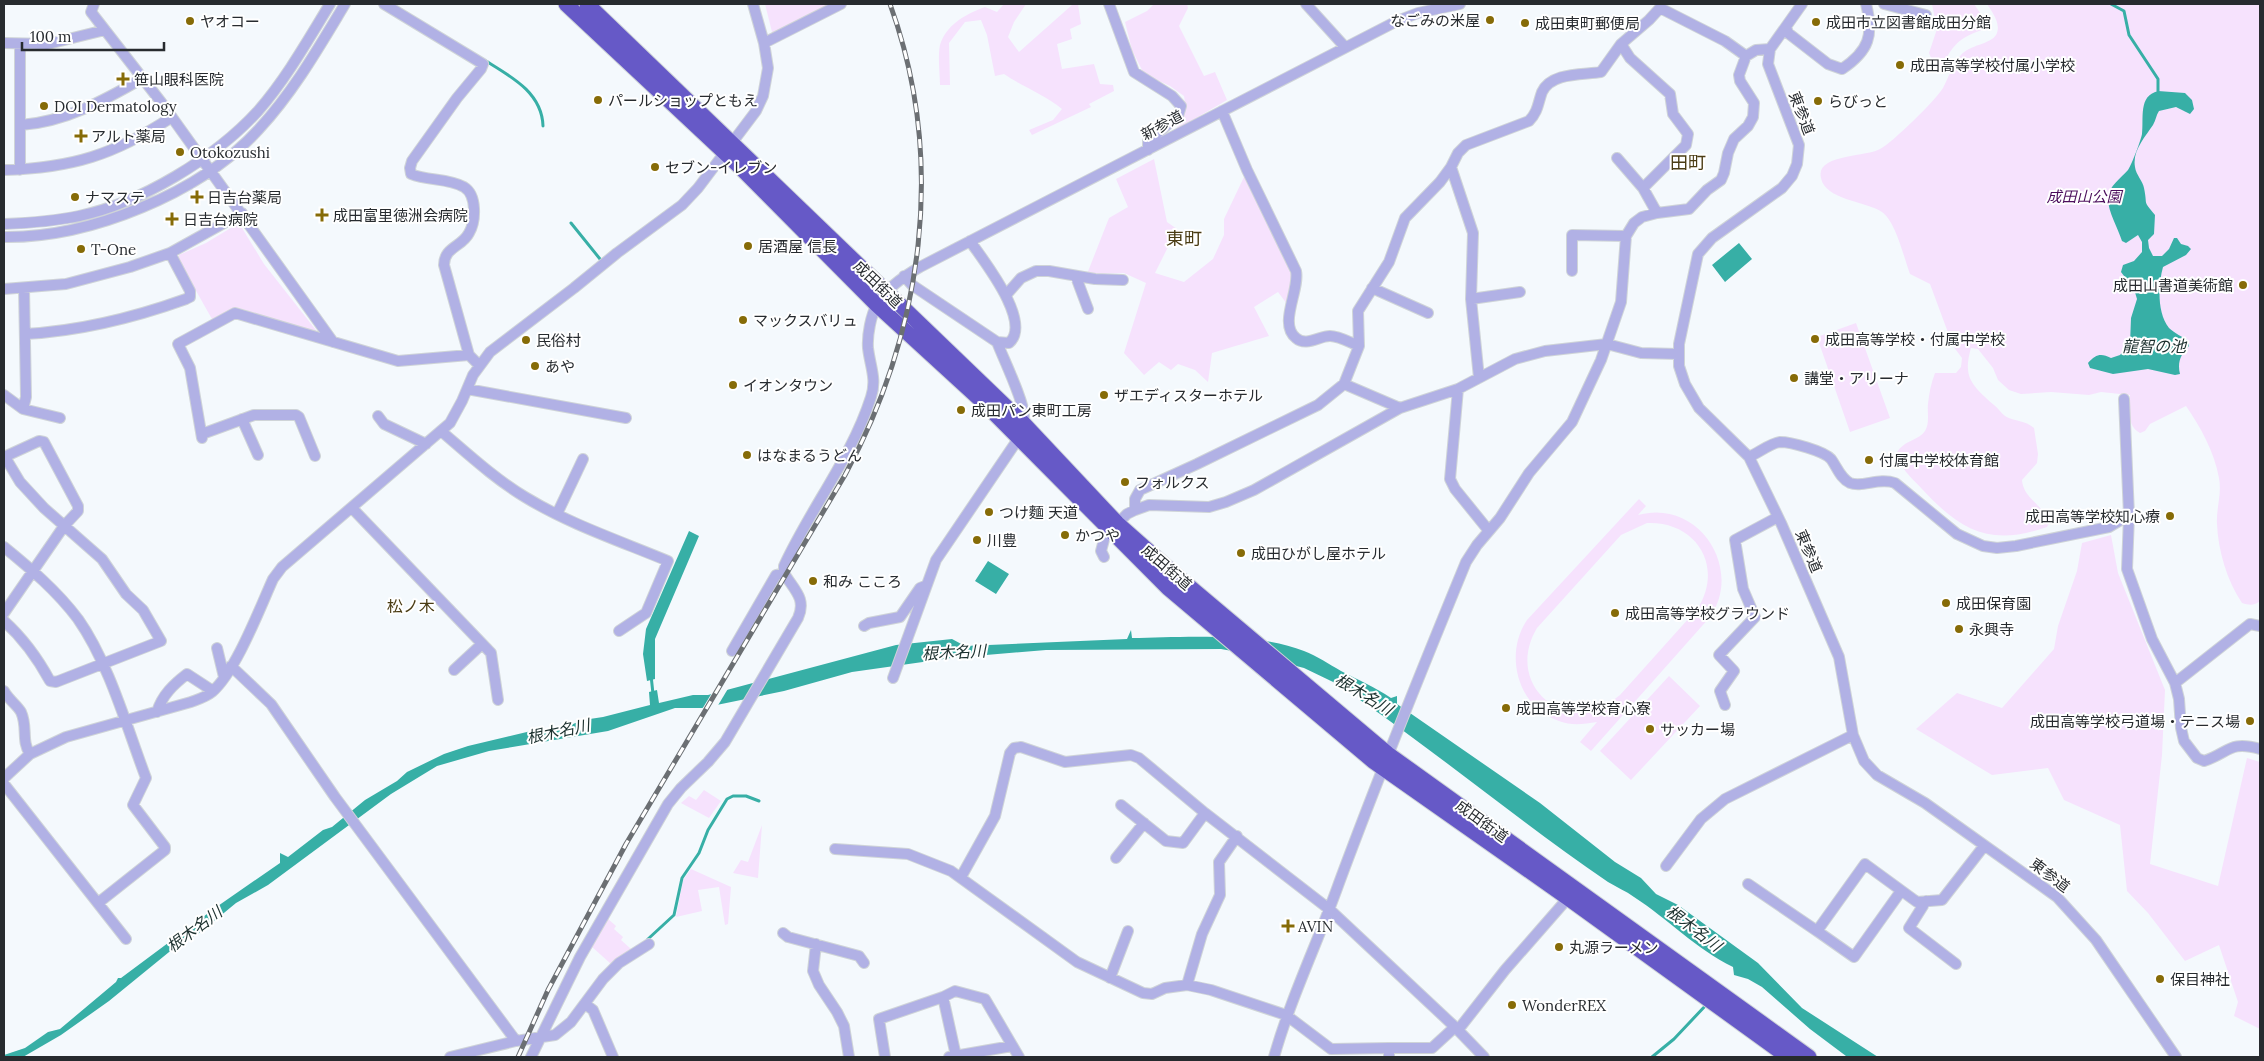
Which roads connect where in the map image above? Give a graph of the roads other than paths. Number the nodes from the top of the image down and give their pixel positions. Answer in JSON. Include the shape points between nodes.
{"nodes":[{"id":1,"x":94,"y":4,"type":"edge"},
{"id":2,"x":330,"y":4,"type":"edge"},
{"id":3,"x":345,"y":4,"type":"edge"},
{"id":4,"x":384,"y":4,"type":"edge"},
{"id":5,"x":566,"y":4,"type":"edge"},
{"id":6,"x":587,"y":4,"type":"edge"},
{"id":7,"x":753,"y":4,"type":"edge"},
{"id":8,"x":1109,"y":4,"type":"edge"},
{"id":9,"x":1306,"y":4,"type":"edge"},
{"id":10,"x":1460,"y":4,"type":"edge"},
{"id":11,"x":1802,"y":4,"type":"edge"},
{"id":12,"x":1866,"y":4,"type":"edge"},
{"id":13,"x":1884,"y":4,"type":"edge"},
{"id":14,"x":834,"y":6,"type":"edge"},
{"id":15,"x":1660,"y":6,"type":"edge"},
{"id":16,"x":1926,"y":15,"type":"dead end"},
{"id":17,"x":1786,"y":27,"type":"junction"},
{"id":18,"x":105,"y":30,"type":"junction"},
{"id":19,"x":4,"y":43,"type":"edge"},
{"id":20,"x":764,"y":43,"type":"junction"},
{"id":21,"x":1621,"y":44,"type":"junction"},
{"id":22,"x":20,"y":45,"type":"junction"},
{"id":23,"x":1345,"y":47,"type":"junction"},
{"id":24,"x":1770,"y":49,"type":"junction"},
{"id":25,"x":1746,"y":56,"type":"junction"},
{"id":26,"x":143,"y":78,"type":"junction"},
{"id":27,"x":1222,"y":111,"type":"junction"},
{"id":28,"x":172,"y":117,"type":"junction"},
{"id":29,"x":21,"y":125,"type":"junction"},
{"id":30,"x":727,"y":146,"type":"junction"},
{"id":31,"x":1148,"y":150,"type":"junction"},
{"id":32,"x":1617,"y":158,"type":"dead end"},
{"id":33,"x":202,"y":159,"type":"junction"},
{"id":34,"x":1452,"y":167,"type":"junction"},
{"id":35,"x":4,"y":170,"type":"edge"},
{"id":36,"x":20,"y":170,"type":"junction"},
{"id":37,"x":210,"y":170,"type":"junction"},
{"id":38,"x":1643,"y":188,"type":"junction"},
{"id":39,"x":242,"y":213,"type":"junction"},
{"id":40,"x":1657,"y":213,"type":"junction"},
{"id":41,"x":4,"y":224,"type":"edge"},
{"id":42,"x":1626,"y":236,"type":"junction"},
{"id":43,"x":4,"y":237,"type":"edge"},
{"id":44,"x":970,"y":241,"type":"junction"},
{"id":45,"x":170,"y":253,"type":"junction"},
{"id":46,"x":1572,"y":271,"type":"dead end"},
{"id":47,"x":904,"y":276,"type":"junction"},
{"id":48,"x":1076,"y":276,"type":"junction"},
{"id":49,"x":1124,"y":280,"type":"dead end"},
{"id":50,"x":24,"y":288,"type":"junction"},
{"id":51,"x":1372,"y":288,"type":"junction"},
{"id":52,"x":4,"y":289,"type":"edge"},
{"id":53,"x":886,"y":292,"type":"junction"},
{"id":54,"x":1520,"y":292,"type":"dead end"},
{"id":55,"x":1006,"y":295,"type":"junction"},
{"id":56,"x":1471,"y":299,"type":"junction"},
{"id":57,"x":876,"y":305,"type":"junction"},
{"id":58,"x":1088,"y":309,"type":"dead end"},
{"id":59,"x":1428,"y":313,"type":"dead end"},
{"id":60,"x":25,"y":334,"type":"junction"},
{"id":61,"x":333,"y":342,"type":"junction"},
{"id":62,"x":997,"y":342,"type":"junction"},
{"id":63,"x":1607,"y":344,"type":"junction"},
{"id":64,"x":1360,"y":346,"type":"junction"},
{"id":65,"x":1678,"y":354,"type":"junction"},
{"id":66,"x":469,"y":355,"type":"junction"},
{"id":67,"x":479,"y":365,"type":"junction"},
{"id":68,"x":1479,"y":378,"type":"junction"},
{"id":69,"x":1344,"y":384,"type":"junction"},
{"id":70,"x":467,"y":389,"type":"junction"},
{"id":71,"x":1458,"y":389,"type":"junction"},
{"id":72,"x":4,"y":395,"type":"edge"},
{"id":73,"x":2124,"y":399,"type":"dead end"},
{"id":74,"x":1400,"y":408,"type":"junction"},
{"id":75,"x":23,"y":409,"type":"junction"},
{"id":76,"x":378,"y":416,"type":"dead end"},
{"id":77,"x":60,"y":418,"type":"dead end"},
{"id":78,"x":626,"y":418,"type":"dead end"},
{"id":79,"x":242,"y":419,"type":"junction"},
{"id":80,"x":1021,"y":430,"type":"junction"},
{"id":81,"x":441,"y":432,"type":"junction"},
{"id":82,"x":426,"y":444,"type":"junction"},
{"id":83,"x":258,"y":455,"type":"dead end"},
{"id":84,"x":315,"y":456,"type":"dead end"},
{"id":85,"x":4,"y":457,"type":"edge"},
{"id":86,"x":1749,"y":458,"type":"junction"},
{"id":87,"x":584,"y":459,"type":"dead end"},
{"id":88,"x":352,"y":508,"type":"junction"},
{"id":89,"x":1135,"y":510,"type":"junction"},
{"id":90,"x":557,"y":514,"type":"junction"},
{"id":91,"x":2129,"y":515,"type":"junction"},
{"id":92,"x":1778,"y":517,"type":"junction"},
{"id":93,"x":64,"y":526,"type":"junction"},
{"id":94,"x":1114,"y":527,"type":"junction"},
{"id":95,"x":1489,"y":531,"type":"junction"},
{"id":96,"x":4,"y":547,"type":"edge"},
{"id":97,"x":1104,"y":557,"type":"dead end"},
{"id":98,"x":32,"y":570,"type":"junction"},
{"id":99,"x":784,"y":573,"type":"junction"},
{"id":100,"x":926,"y":586,"type":"junction"},
{"id":101,"x":4,"y":613,"type":"edge"},
{"id":102,"x":4,"y":621,"type":"edge"},
{"id":103,"x":864,"y":626,"type":"dead end"},
{"id":104,"x":2260,"y":626,"type":"edge"},
{"id":105,"x":619,"y":631,"type":"dead end"},
{"id":106,"x":482,"y":644,"type":"junction"},
{"id":107,"x":217,"y":648,"type":"dead end"},
{"id":108,"x":732,"y":651,"type":"dead end"},
{"id":109,"x":102,"y":664,"type":"junction"},
{"id":110,"x":231,"y":666,"type":"junction"},
{"id":111,"x":454,"y":670,"type":"dead end"},
{"id":112,"x":224,"y":677,"type":"junction"},
{"id":113,"x":892,"y":678,"type":"dead end"},
{"id":114,"x":2174,"y":683,"type":"junction"},
{"id":115,"x":4,"y":691,"type":"edge"},
{"id":116,"x":213,"y":691,"type":"junction"},
{"id":117,"x":498,"y":700,"type":"dead end"},
{"id":118,"x":1725,"y":705,"type":"dead end"},
{"id":119,"x":157,"y":712,"type":"junction"},
{"id":120,"x":124,"y":720,"type":"junction"},
{"id":121,"x":1853,"y":734,"type":"junction"},
{"id":122,"x":2260,"y":749,"type":"edge"},
{"id":123,"x":30,"y":754,"type":"junction"},
{"id":124,"x":1387,"y":754,"type":"junction"},
{"id":125,"x":4,"y":778,"type":"edge"},
{"id":126,"x":4,"y":784,"type":"edge"},
{"id":127,"x":1121,"y":805,"type":"dead end"},
{"id":128,"x":1205,"y":813,"type":"junction"},
{"id":129,"x":1144,"y":823,"type":"junction"},
{"id":130,"x":1237,"y":836,"type":"junction"},
{"id":131,"x":1984,"y":846,"type":"junction"},
{"id":132,"x":835,"y":849,"type":"dead end"},
{"id":133,"x":1116,"y":858,"type":"dead end"},
{"id":134,"x":1666,"y":866,"type":"dead end"},
{"id":135,"x":961,"y":877,"type":"junction"},
{"id":136,"x":1748,"y":884,"type":"dead end"},
{"id":137,"x":1902,"y":890,"type":"junction"},
{"id":138,"x":1568,"y":898,"type":"junction"},
{"id":139,"x":1926,"y":901,"type":"junction"},
{"id":140,"x":98,"y":903,"type":"junction"},
{"id":141,"x":1330,"y":909,"type":"junction"},
{"id":142,"x":1128,"y":931,"type":"dead end"},
{"id":143,"x":1818,"y":931,"type":"junction"},
{"id":144,"x":783,"y":933,"type":"dead end"},
{"id":145,"x":126,"y":939,"type":"dead end"},
{"id":146,"x":649,"y":944,"type":"dead end"},
{"id":147,"x":816,"y":944,"type":"junction"},
{"id":148,"x":864,"y":963,"type":"dead end"},
{"id":149,"x":1956,"y":964,"type":"dead end"},
{"id":150,"x":1110,"y":978,"type":"junction"},
{"id":151,"x":1186,"y":985,"type":"junction"},
{"id":152,"x":943,"y":997,"type":"junction"},
{"id":153,"x":585,"y":1004,"type":"junction"},
{"id":154,"x":1286,"y":1015,"type":"junction"},
{"id":155,"x":1456,"y":1028,"type":"junction"},
{"id":156,"x":540,"y":1038,"type":"junction"},
{"id":157,"x":516,"y":1041,"type":"junction"},
{"id":158,"x":1012,"y":1046,"type":"junction"},
{"id":159,"x":1389,"y":1053,"type":"edge"},
{"id":160,"x":450,"y":1057,"type":"edge"},
{"id":161,"x":531,"y":1057,"type":"edge"},
{"id":162,"x":613,"y":1057,"type":"edge"},
{"id":163,"x":849,"y":1057,"type":"edge"},
{"id":164,"x":884,"y":1057,"type":"edge"},
{"id":165,"x":953,"y":1057,"type":"edge"},
{"id":166,"x":1019,"y":1057,"type":"edge"},
{"id":167,"x":1274,"y":1057,"type":"edge"},
{"id":168,"x":1484,"y":1057,"type":"edge"},
{"id":169,"x":1788,"y":1057,"type":"edge"},
{"id":170,"x":1810,"y":1057,"type":"edge"},
{"id":171,"x":2176,"y":1057,"type":"edge"}],
"edges":[{"from":1,"to":18,"type":"street","via":[[91,12]]},
{"from":2,"to":33,"type":"street","via":[[290,68],[257,112]]},
{"from":3,"to":37,"type":"street","via":[[274,112],[245,143]]},
{"from":4,"to":66,"type":"street","via":[[483,64],[410,168],[418,177],[466,188],[473,200],[474,217],[469,234],[444,258]]},
{"from":5,"to":30,"type":"highway","name":"成田街道"},
{"from":6,"to":30,"type":"highway","name":"成田街道"},
{"from":7,"to":20,"type":"street"},
{"from":8,"to":31,"type":"street","via":[[1134,72],[1172,96],[1180,106],[1178,116],[1148,141]]},
{"from":9,"to":23,"type":"street"},
{"from":10,"to":23,"type":"street","name":"新参道","via":[[1418,13]]},
{"from":11,"to":17,"type":"street"},
{"from":12,"to":17,"type":"street","via":[[1870,35],[1864,50],[1842,69],[1828,64],[1788,33]]},
{"from":13,"to":16,"type":"street"},
{"from":14,"to":20,"type":"street"},
{"from":15,"to":21,"type":"street"},
{"from":15,"to":25,"type":"street"},
{"from":17,"to":24,"type":"street"},
{"from":18,"to":22,"type":"street","via":[[48,44]]},
{"from":18,"to":26,"type":"street"},
{"from":19,"to":22,"type":"street"},
{"from":20,"to":30,"type":"street","via":[[768,68],[763,96],[756,111]]},
{"from":21,"to":34,"type":"street","via":[[1601,72],[1553,80],[1543,90],[1536,114],[1530,120],[1466,145]]},
{"from":21,"to":38,"type":"street","via":[[1630,58],[1670,94],[1673,114],[1688,134],[1686,145]]},
{"from":22,"to":29,"type":"street"},
{"from":23,"to":27,"type":"street","name":"新参道"},
{"from":24,"to":25,"type":"street","via":[[1756,50]]},
{"from":24,"to":65,"type":"street","name":"東参道","via":[[1768,64],[1798,145],[1797,164],[1782,188],[1702,247],[1694,266]]},
{"from":25,"to":40,"type":"street","via":[[1739,75],[1754,102],[1753,117],[1734,139],[1721,180],[1689,209]]},
{"from":26,"to":28,"type":"street"},
{"from":26,"to":29,"type":"street","via":[[77,112]]},
{"from":27,"to":31,"type":"street","name":"新参道"},
{"from":27,"to":64,"type":"street","via":[[1296,271],[1297,285],[1288,319],[1295,338],[1306,341],[1330,336]]},
{"from":28,"to":33,"type":"street"},
{"from":28,"to":36,"type":"street","via":[[134,141],[101,155],[60,166]]},
{"from":29,"to":36,"type":"street"},
{"from":30,"to":53,"type":"highway","name":"成田街道"},
{"from":30,"to":57,"type":"highway","name":"成田街道"},
{"from":30,"to":67,"type":"street","via":[[682,205],[490,352]]},
{"from":31,"to":44,"type":"street","name":"新参道"},
{"from":32,"to":38,"type":"street"},
{"from":33,"to":37,"type":"street"},
{"from":33,"to":41,"type":"street","via":[[160,184],[106,208],[56,220]]},
{"from":34,"to":51,"type":"street","via":[[1405,218],[1389,262]]},
{"from":34,"to":56,"type":"street","via":[[1473,233]]},
{"from":35,"to":36,"type":"street"},
{"from":37,"to":39,"type":"street"},
{"from":37,"to":43,"type":"street","via":[[140,208],[110,220],[50,234]]},
{"from":38,"to":40,"type":"street"},
{"from":39,"to":45,"type":"street"},
{"from":39,"to":61,"type":"street"},
{"from":40,"to":42,"type":"street","via":[[1642,217]]},
{"from":42,"to":46,"type":"street","via":[[1572,236]]},
{"from":42,"to":63,"type":"street","via":[[1621,302]]},
{"from":44,"to":47,"type":"street","name":"新参道"},
{"from":44,"to":55,"type":"street"},
{"from":45,"to":50,"type":"street","via":[[94,278]]},
{"from":45,"to":60,"type":"street","via":[[190,291],[186,299],[91,327]]},
{"from":47,"to":53,"type":"street","name":"新参道"},
{"from":47,"to":62,"type":"street","via":[[912,285]]},
{"from":48,"to":49,"type":"street"},
{"from":48,"to":55,"type":"street","via":[[1036,271],[1021,278]]},
{"from":48,"to":58,"type":"street"},
{"from":50,"to":52,"type":"street"},
{"from":50,"to":60,"type":"street"},
{"from":51,"to":59,"type":"street"},
{"from":51,"to":64,"type":"street","via":[[1358,311]]},
{"from":53,"to":57,"type":"street","name":"新参道"},
{"from":53,"to":80,"type":"highway","name":"成田街道"},
{"from":54,"to":56,"type":"street"},
{"from":55,"to":62,"type":"street","via":[[1011,302],[1015,338],[1009,343]]},
{"from":56,"to":68,"type":"street"},
{"from":57,"to":80,"type":"highway","name":"成田街道","via":[[984,403]]},
{"from":57,"to":99,"type":"street","via":[[868,337],[874,378],[871,396],[853,438],[786,561]]},
{"from":60,"to":75,"type":"street","via":[[26,397]]},
{"from":61,"to":66,"type":"street","via":[[398,361]]},
{"from":61,"to":79,"type":"street","via":[[235,312],[181,341],[178,347],[190,368],[202,436]]},
{"from":62,"to":80,"type":"street","via":[[1021,401],[1024,414]]},
{"from":63,"to":65,"type":"street","via":[[1641,353]]},
{"from":63,"to":68,"type":"street","via":[[1531,354]]},
{"from":63,"to":95,"type":"street","via":[[1572,422],[1529,473]]},
{"from":64,"to":69,"type":"street"},
{"from":65,"to":86,"type":"street","name":"東参道","via":[[1685,384],[1699,408]]},
{"from":66,"to":67,"type":"street"},
{"from":67,"to":70,"type":"street"},
{"from":68,"to":71,"type":"street"},
{"from":69,"to":74,"type":"street"},
{"from":69,"to":89,"type":"street","via":[[1318,405],[1140,490],[1135,499]]},
{"from":70,"to":78,"type":"street"},
{"from":70,"to":81,"type":"street","via":[[458,411]]},
{"from":71,"to":74,"type":"street"},
{"from":71,"to":95,"type":"street","via":[[1450,479]]},
{"from":72,"to":75,"type":"street"},
{"from":73,"to":91,"type":"street"},
{"from":74,"to":89,"type":"street","via":[[1254,490],[1226,502],[1209,508],[1149,504]]},
{"from":75,"to":77,"type":"street"},
{"from":76,"to":82,"type":"street","via":[[384,424]]},
{"from":79,"to":83,"type":"street"},
{"from":79,"to":84,"type":"street","via":[[264,413],[299,417]]},
{"from":80,"to":94,"type":"highway","name":"成田街道"},
{"from":80,"to":100,"type":"street","via":[[941,551]]},
{"from":81,"to":82,"type":"street"},
{"from":81,"to":90,"type":"street","via":[[506,485]]},
{"from":82,"to":88,"type":"street"},
{"from":85,"to":93,"type":"street","via":[[20,482]]},
{"from":85,"to":93,"type":"street","via":[[39,441],[48,445],[78,506],[78,511]]},
{"from":86,"to":91,"type":"street","via":[[1780,442],[1815,450],[1828,456],[1848,482],[1883,480],[1895,483],[1957,534],[1983,546],[2016,546],[2109,527]]},
{"from":86,"to":92,"type":"street","name":"東参道"},
{"from":87,"to":90,"type":"street"},
{"from":88,"to":106,"type":"street"},
{"from":88,"to":110,"type":"street","via":[[272,579]]},
{"from":89,"to":94,"type":"street"},
{"from":90,"to":105,"type":"street","via":[[668,561],[646,613]]},
{"from":91,"to":114,"type":"street","via":[[2127,569],[2152,639]]},
{"from":92,"to":118,"type":"street","via":[[1734,540],[1742,589],[1755,617],[1719,655],[1734,671],[1720,692]]},
{"from":92,"to":121,"type":"street","name":"東参道","via":[[1839,657]]},
{"from":93,"to":98,"type":"street"},
{"from":93,"to":109,"type":"street","via":[[102,559],[126,594],[143,610],[160,641]]},
{"from":94,"to":97,"type":"street","via":[[1105,536],[1101,551]]},
{"from":94,"to":124,"type":"highway","name":"成田街道","via":[[1173,582],[1369,749]]},
{"from":95,"to":124,"type":"street","via":[[1466,562]]},
{"from":96,"to":98,"type":"street"},
{"from":98,"to":101,"type":"street"},
{"from":98,"to":109,"type":"street","via":[[78,620]]},
{"from":99,"to":108,"type":"street","via":[[776,575]]},
{"from":99,"to":156,"type":"street","via":[[797,589],[801,608],[798,618],[718,751],[668,804],[580,957]]},
{"from":100,"to":103,"type":"street","via":[[920,588],[900,617]]},
{"from":100,"to":113,"type":"street"},
{"from":102,"to":109,"type":"street","via":[[22,636],[50,681],[56,682]]},
{"from":104,"to":114,"type":"street","via":[[2250,624]]},
{"from":106,"to":111,"type":"street"},
{"from":106,"to":117,"type":"street","via":[[491,654]]},
{"from":107,"to":112,"type":"street"},
{"from":109,"to":120,"type":"street"},
{"from":110,"to":112,"type":"street"},
{"from":110,"to":157,"type":"street","via":[[271,704],[335,798]]},
{"from":112,"to":116,"type":"street"},
{"from":114,"to":122,"type":"street","via":[[2180,699],[2184,741],[2197,758],[2208,760],[2224,750],[2243,745]]},
{"from":115,"to":123,"type":"street","via":[[20,711],[25,746]]},
{"from":116,"to":119,"type":"street","via":[[206,697]]},
{"from":116,"to":119,"type":"street","via":[[187,674],[165,695]]},
{"from":119,"to":120,"type":"street"},
{"from":120,"to":123,"type":"street","via":[[66,737]]},
{"from":120,"to":140,"type":"street","via":[[146,778],[133,805],[165,850]]},
{"from":121,"to":131,"type":"street","name":"東参道","via":[[1864,761],[1877,775],[1925,803]]},
{"from":121,"to":134,"type":"street","via":[[1725,799],[1701,819]]},
{"from":123,"to":125,"type":"street"},
{"from":124,"to":138,"type":"highway","name":"成田街道"},
{"from":124,"to":141,"type":"street"},
{"from":124,"to":170,"type":"highway","name":"成田街道"},
{"from":126,"to":140,"type":"street"},
{"from":127,"to":129,"type":"street"},
{"from":128,"to":129,"type":"street","via":[[1183,843],[1166,841]]},
{"from":128,"to":130,"type":"street"},
{"from":128,"to":135,"type":"street","via":[[1139,758],[1131,755],[1065,762],[1021,747],[1014,748],[994,816]]},
{"from":129,"to":133,"type":"street"},
{"from":130,"to":141,"type":"street"},
{"from":130,"to":151,"type":"street","via":[[1219,862],[1220,895],[1202,934]]},
{"from":131,"to":139,"type":"street","via":[[1942,900]]},
{"from":131,"to":171,"type":"street","name":"東参道","via":[[2058,897],[2075,915],[2096,940]]},
{"from":132,"to":135,"type":"street","via":[[916,856]]},
{"from":135,"to":150,"type":"street","via":[[1070,957]]},
{"from":136,"to":143,"type":"street"},
{"from":137,"to":139,"type":"street","via":[[1917,902]]},
{"from":137,"to":143,"type":"street","via":[[1854,957]]},
{"from":137,"to":143,"type":"street","via":[[1865,864]]},
{"from":138,"to":155,"type":"street"},
{"from":138,"to":169,"type":"highway","name":"成田街道"},
{"from":139,"to":149,"type":"street","via":[[1909,928]]},
{"from":140,"to":145,"type":"street"},
{"from":141,"to":154,"type":"street"},
{"from":141,"to":155,"type":"street"},
{"from":142,"to":150,"type":"street"},
{"from":144,"to":147,"type":"street"},
{"from":146,"to":153,"type":"street","via":[[619,963]]},
{"from":147,"to":148,"type":"street","via":[[859,956]]},
{"from":147,"to":163,"type":"street","via":[[813,971],[844,1026]]},
{"from":150,"to":151,"type":"street","via":[[1147,994]]},
{"from":151,"to":154,"type":"street","via":[[1212,990]]},
{"from":152,"to":158,"type":"street","via":[[955,990],[984,999]]},
{"from":152,"to":164,"type":"street","via":[[879,1019]]},
{"from":152,"to":165,"type":"street"},
{"from":153,"to":156,"type":"street","via":[[556,1035]]},
{"from":153,"to":162,"type":"street","via":[[593,1010]]},
{"from":154,"to":159,"type":"street","via":[[1331,1049]]},
{"from":154,"to":167,"type":"street"},
{"from":155,"to":159,"type":"street","via":[[1432,1048]]},
{"from":155,"to":168,"type":"street"},
{"from":156,"to":157,"type":"street"},
{"from":156,"to":161,"type":"street"},
{"from":157,"to":160,"type":"street"},
{"from":158,"to":165,"type":"street"},
{"from":158,"to":166,"type":"street"}]}
